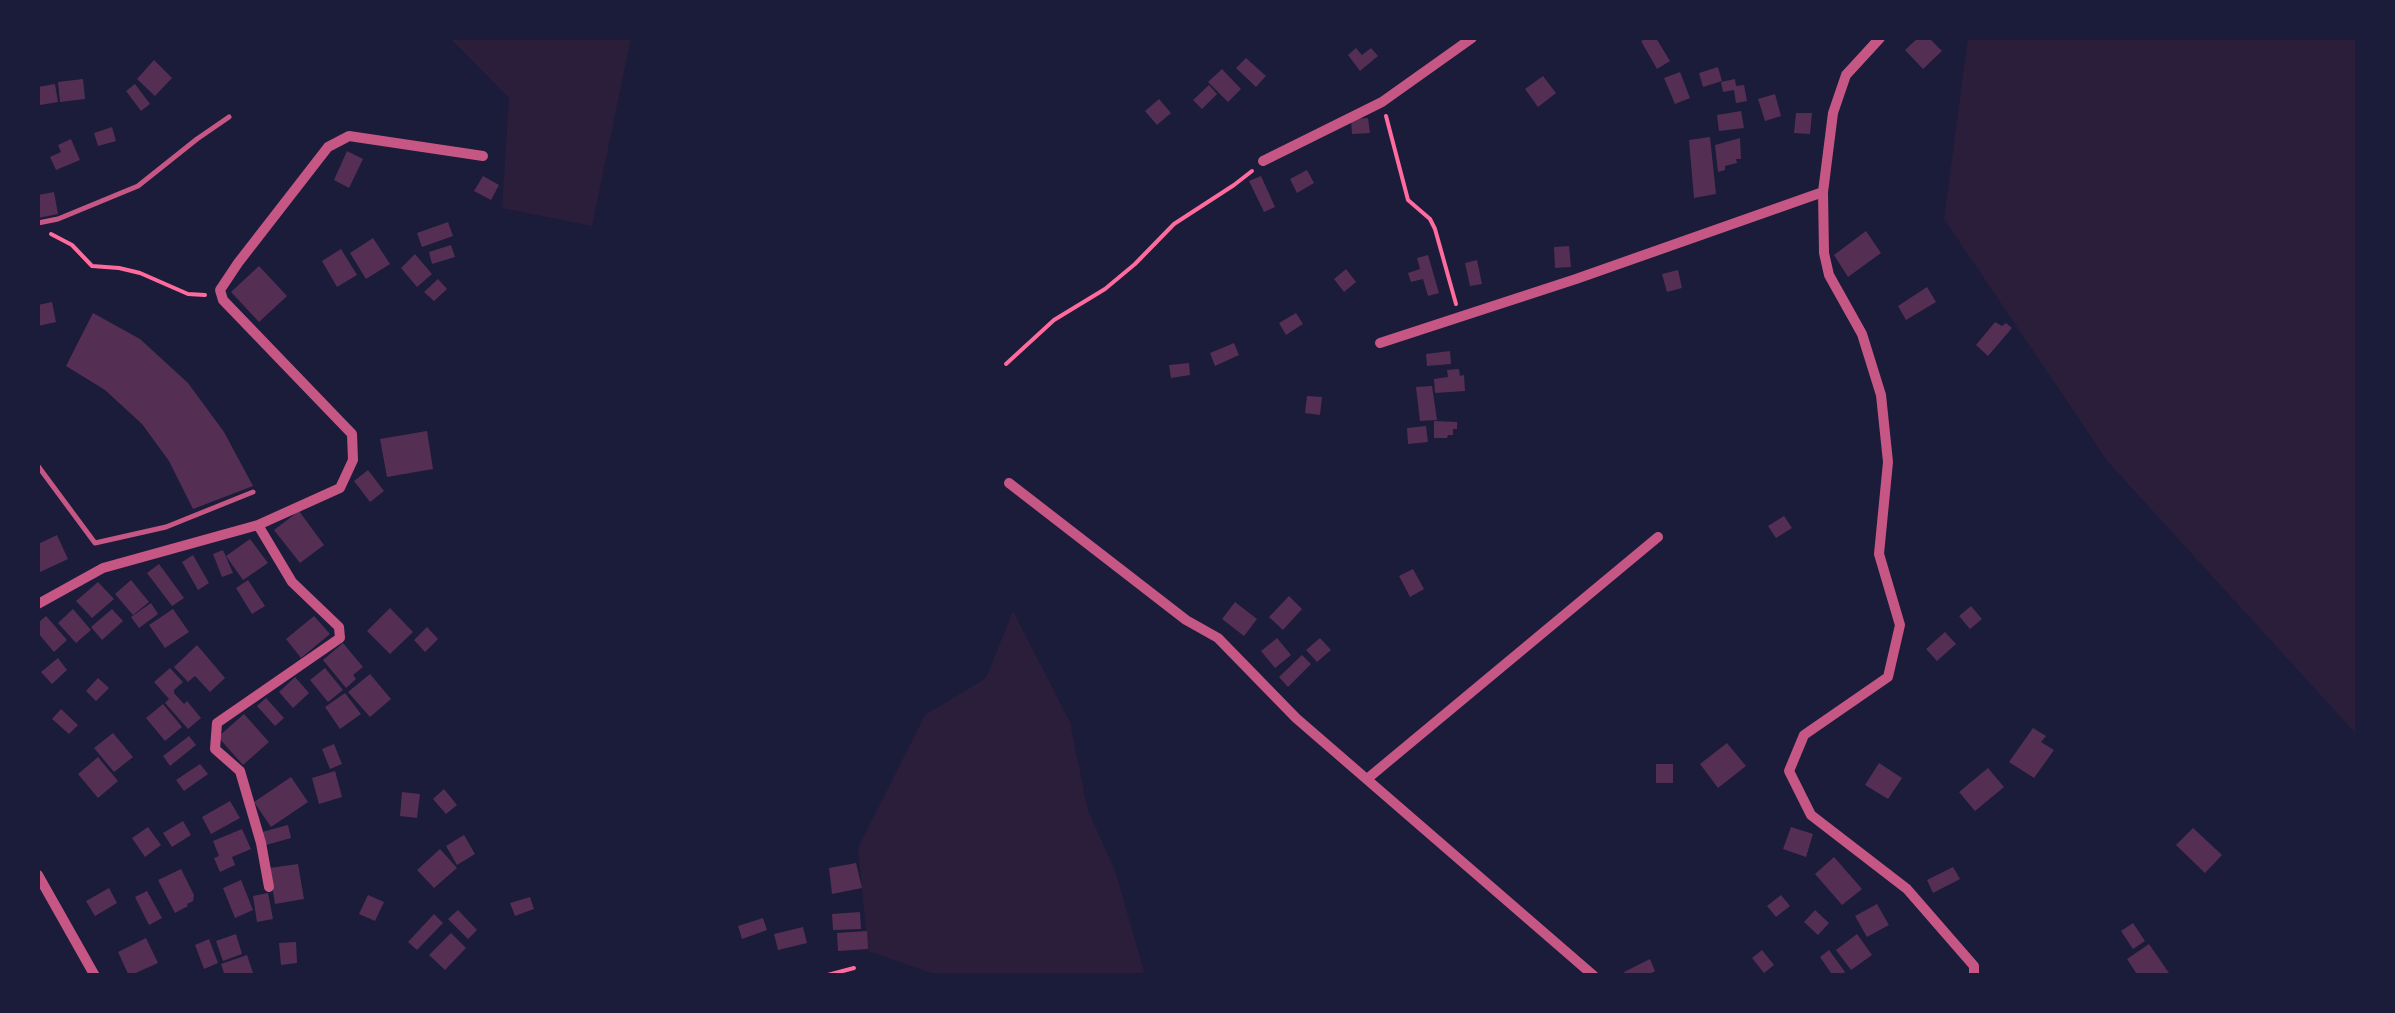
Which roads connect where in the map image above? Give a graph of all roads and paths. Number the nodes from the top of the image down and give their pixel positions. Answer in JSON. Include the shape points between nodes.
{"nodes":[{"id":1,"x":1472,"y":38,"type":"edge"},
{"id":2,"x":1880,"y":38,"type":"edge"},
{"id":3,"x":1382,"y":102,"type":"junction"},
{"id":4,"x":230,"y":117,"type":"dead end"},
{"id":5,"x":483,"y":156,"type":"dead end"},
{"id":6,"x":1263,"y":161,"type":"joint"},
{"id":7,"x":1824,"y":192,"type":"junction"},
{"id":8,"x":38,"y":223,"type":"edge"},
{"id":9,"x":46,"y":232,"type":"dead end"},
{"id":10,"x":223,"y":300,"type":"junction"},
{"id":11,"x":1460,"y":317,"type":"junction"},
{"id":12,"x":1380,"y":343,"type":"dead end"},
{"id":13,"x":1006,"y":364,"type":"dead end"},
{"id":14,"x":38,"y":466,"type":"edge"},
{"id":15,"x":1009,"y":483,"type":"dead end"},
{"id":16,"x":253,"y":492,"type":"dead end"},
{"id":17,"x":258,"y":525,"type":"junction"},
{"id":18,"x":1658,"y":538,"type":"dead end"},
{"id":19,"x":38,"y":604,"type":"edge"},
{"id":20,"x":1367,"y":779,"type":"junction"},
{"id":21,"x":38,"y":875,"type":"edge"},
{"id":22,"x":269,"y":887,"type":"dead end"},
{"id":23,"x":854,"y":968,"type":"dead end"},
{"id":24,"x":95,"y":976,"type":"edge"},
{"id":25,"x":824,"y":976,"type":"edge"},
{"id":26,"x":1594,"y":976,"type":"edge"},
{"id":27,"x":1974,"y":976,"type":"edge"}],
"edges":[{"from":1,"to":3,"type":"street"},
{"from":2,"to":7,"type":"street","via":[[1846,74],[1833,112]]},
{"from":3,"to":6,"type":"street"},
{"from":3,"to":11,"type":"path","via":[[1408,200],[1435,228]]},
{"from":4,"to":8,"type":"lane","via":[[138,186]]},
{"from":5,"to":10,"type":"street","via":[[349,136],[328,147],[238,263],[220,290]]},
{"from":6,"to":13,"type":"path","via":[[1174,224],[1136,264],[1054,320]]},
{"from":7,"to":11,"type":"street"},
{"from":7,"to":27,"type":"street","via":[[1829,275],[1862,334],[1881,395],[1888,462],[1879,554],[1900,625],[1888,677],[1804,735],[1790,771],[1811,815],[1907,889],[1974,966]]},
{"from":9,"to":10,"type":"path","via":[[92,266],[140,273],[188,294]]},
{"from":10,"to":17,"type":"street","via":[[352,434],[353,460],[340,488]]},
{"from":11,"to":12,"type":"street"},
{"from":14,"to":16,"type":"lane","via":[[95,542],[166,527]]},
{"from":15,"to":20,"type":"street","via":[[1218,638]]},
{"from":17,"to":19,"type":"street","via":[[102,568]]},
{"from":17,"to":22,"type":"street","via":[[292,582],[338,627],[340,638],[216,723],[214,749],[240,771]]},
{"from":18,"to":20,"type":"street"},
{"from":20,"to":26,"type":"street"},
{"from":21,"to":24,"type":"street"},
{"from":23,"to":25,"type":"path"}]}
